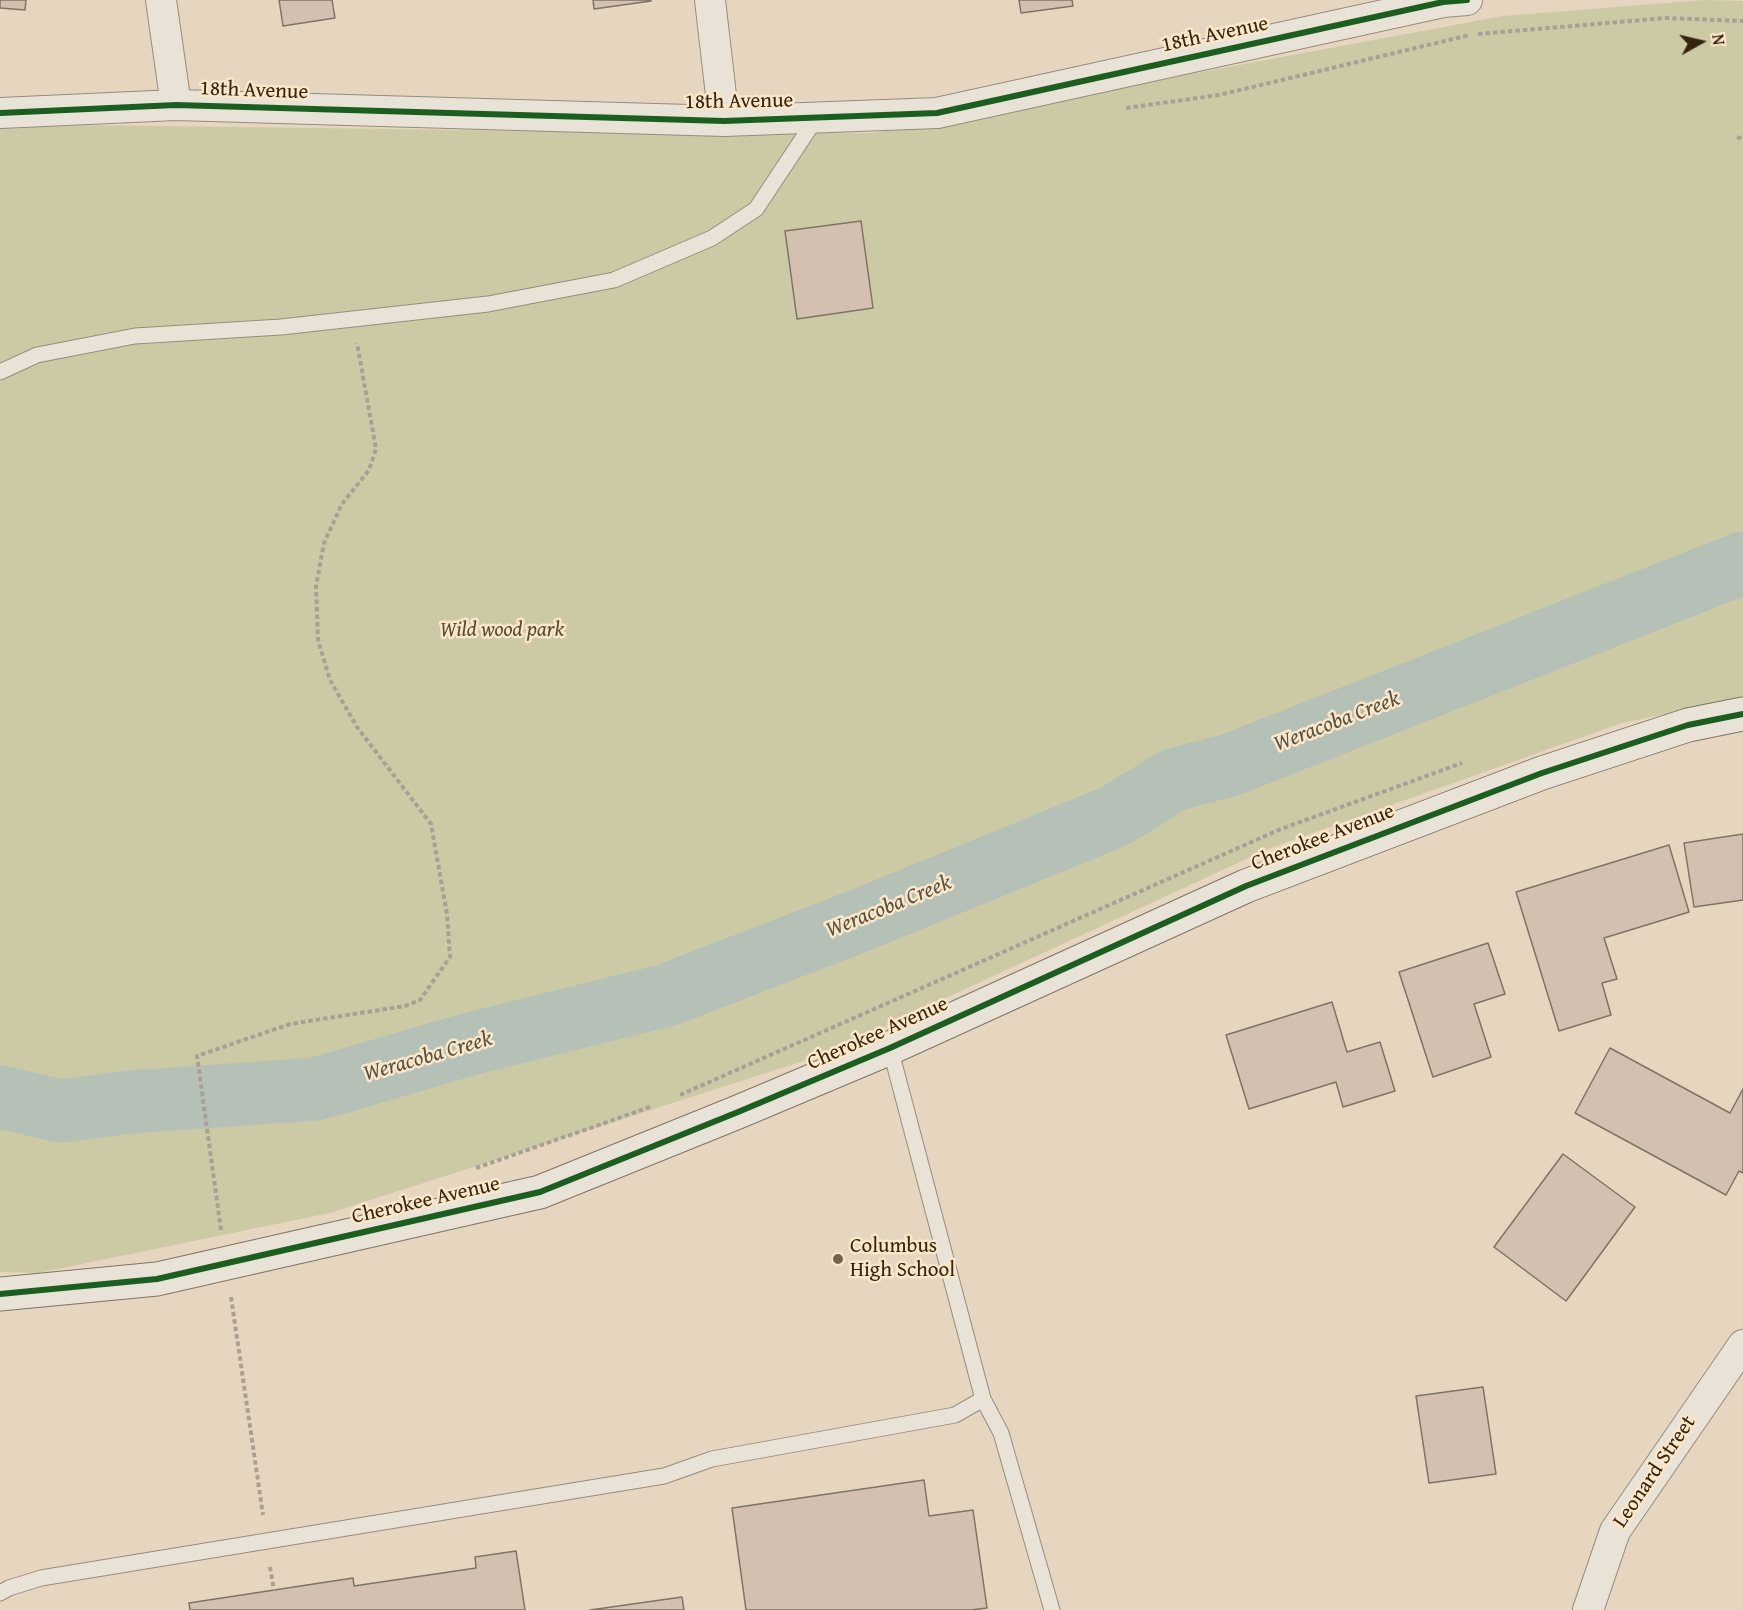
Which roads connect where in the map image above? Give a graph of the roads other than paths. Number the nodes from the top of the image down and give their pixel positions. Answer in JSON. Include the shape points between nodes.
{"nodes":[{"id":1,"x":161,"y":0,"type":"edge"},
{"id":2,"x":710,"y":0,"type":"edge"},
{"id":3,"x":1467,"y":0,"type":"edge"},
{"id":4,"x":176,"y":105,"type":"junction"},
{"id":5,"x":0,"y":113,"type":"edge"},
{"id":6,"x":817,"y":117,"type":"junction"},
{"id":7,"x":724,"y":121,"type":"junction"},
{"id":8,"x":0,"y":372,"type":"edge"},
{"id":9,"x":1743,"y":714,"type":"edge"},
{"id":10,"x":890,"y":1048,"type":"junction"},
{"id":11,"x":0,"y":1294,"type":"edge"},
{"id":12,"x":1743,"y":1345,"type":"edge"},
{"id":13,"x":983,"y":1400,"type":"junction"},
{"id":14,"x":0,"y":1593,"type":"edge"},
{"id":15,"x":1052,"y":1610,"type":"edge"},
{"id":16,"x":1588,"y":1610,"type":"edge"}],
"edges":[{"from":1,"to":4,"type":"street"},
{"from":2,"to":7,"type":"street"},
{"from":3,"to":6,"type":"street","name":"18th Avenue","via":[[1443,2],[937,113]]},
{"from":4,"to":5,"type":"street","name":"18th Avenue"},
{"from":4,"to":7,"type":"street","name":"18th Avenue"},
{"from":6,"to":7,"type":"street","name":"18th Avenue"},
{"from":6,"to":8,"type":"lane","via":[[756,209],[712,238],[614,280],[488,304],[281,327],[135,336],[37,355]]},
{"from":9,"to":10,"type":"street","name":"Cherokee Avenue","via":[[1688,725],[1542,773],[1246,886]]},
{"from":10,"to":11,"type":"street","name":"Cherokee Avenue","via":[[540,1192],[157,1279]]},
{"from":10,"to":13,"type":"lane"},
{"from":12,"to":16,"type":"street","name":"Leonard Street","via":[[1615,1532]]},
{"from":13,"to":14,"type":"lane","via":[[956,1415],[712,1459],[664,1476],[41,1578]]},
{"from":13,"to":15,"type":"lane","via":[[1001,1433]]}]}
